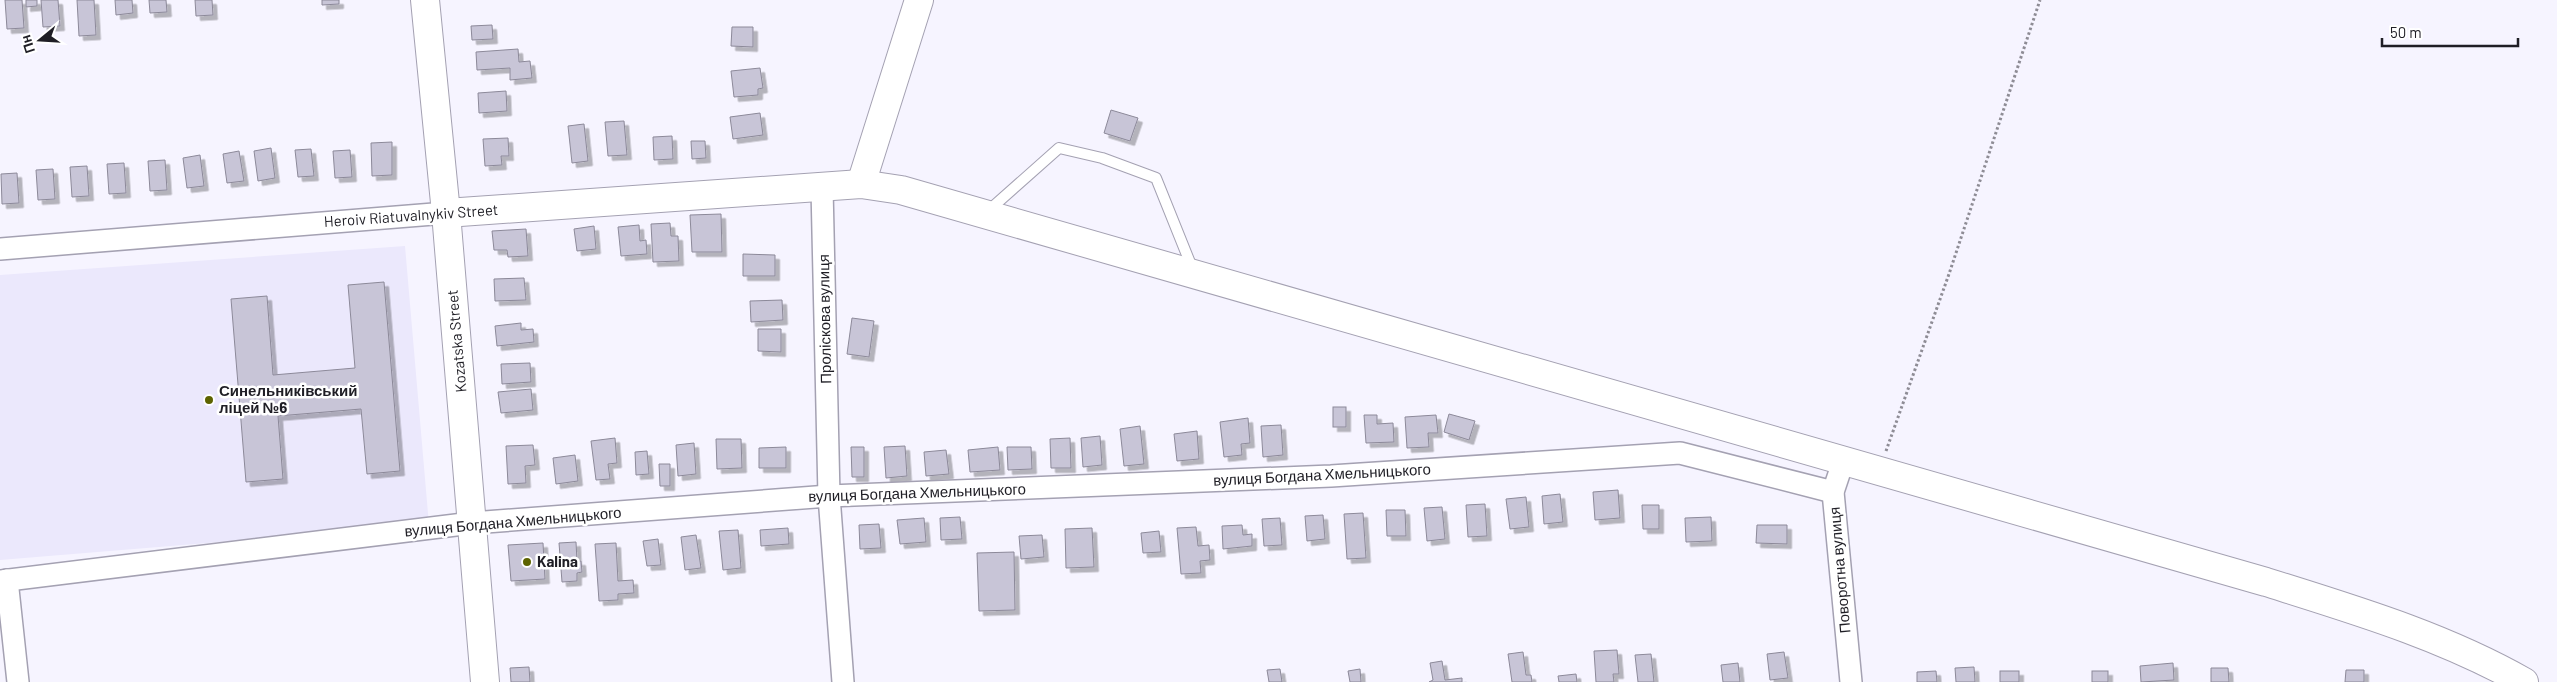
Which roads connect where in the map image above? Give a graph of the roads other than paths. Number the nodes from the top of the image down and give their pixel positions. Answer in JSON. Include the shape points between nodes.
{"nodes":[{"id":1,"x":425,"y":0,"type":"edge"},
{"id":2,"x":919,"y":0,"type":"edge"},
{"id":3,"x":861,"y":184,"type":"junction"},
{"id":4,"x":822,"y":188,"type":"junction"},
{"id":5,"x":446,"y":213,"type":"junction"},
{"id":6,"x":985,"y":213,"type":"junction"},
{"id":7,"x":0,"y":249,"type":"edge"},
{"id":8,"x":1194,"y":273,"type":"junction"},
{"id":9,"x":1844,"y":459,"type":"junction"},
{"id":10,"x":1832,"y":492,"type":"junction"},
{"id":11,"x":829,"y":496,"type":"junction"},
{"id":12,"x":472,"y":523,"type":"junction"},
{"id":13,"x":4,"y":581,"type":"edge"},
{"id":14,"x":18,"y":682,"type":"edge"},
{"id":15,"x":485,"y":682,"type":"edge"},
{"id":16,"x":843,"y":682,"type":"edge"},
{"id":17,"x":1851,"y":682,"type":"edge"},
{"id":18,"x":2524,"y":682,"type":"edge"}],
"edges":[{"from":1,"to":5,"type":"street","name":"Kozatska Street"},
{"from":2,"to":3,"type":"street"},
{"from":3,"to":4,"type":"street"},
{"from":3,"to":6,"type":"street","via":[[902,190]]},
{"from":4,"to":5,"type":"street","name":"Heroiv Riatuvalnykiv Street"},
{"from":4,"to":11,"type":"street","name":"Проліскова вулиця"},
{"from":5,"to":7,"type":"street","name":"Heroiv Riatuvalnykiv Street"},
{"from":5,"to":12,"type":"street","name":"Kozatska Street"},
{"from":6,"to":8,"type":"street"},
{"from":6,"to":8,"type":"lane","via":[[1059,148],[1102,158],[1156,178]]},
{"from":8,"to":9,"type":"street"},
{"from":9,"to":10,"type":"street","name":"Поворотна вулиця"},
{"from":9,"to":18,"type":"street","via":[[2397,623],[2484,659]]},
{"from":10,"to":11,"type":"street","name":"вулиця Богдана Хмельницького","via":[[1680,453],[1331,476]]},
{"from":10,"to":17,"type":"street","name":"Поворотна вулиця"},
{"from":11,"to":12,"type":"street","name":"вулиця Богдана Хмельницького"},
{"from":11,"to":16,"type":"street","name":"Проліскова вулиця"},
{"from":12,"to":13,"type":"street","name":"вулиця Богдана Хмельницького"},
{"from":12,"to":15,"type":"street","name":"Kozatska Street"},
{"from":13,"to":14,"type":"street"}]}
